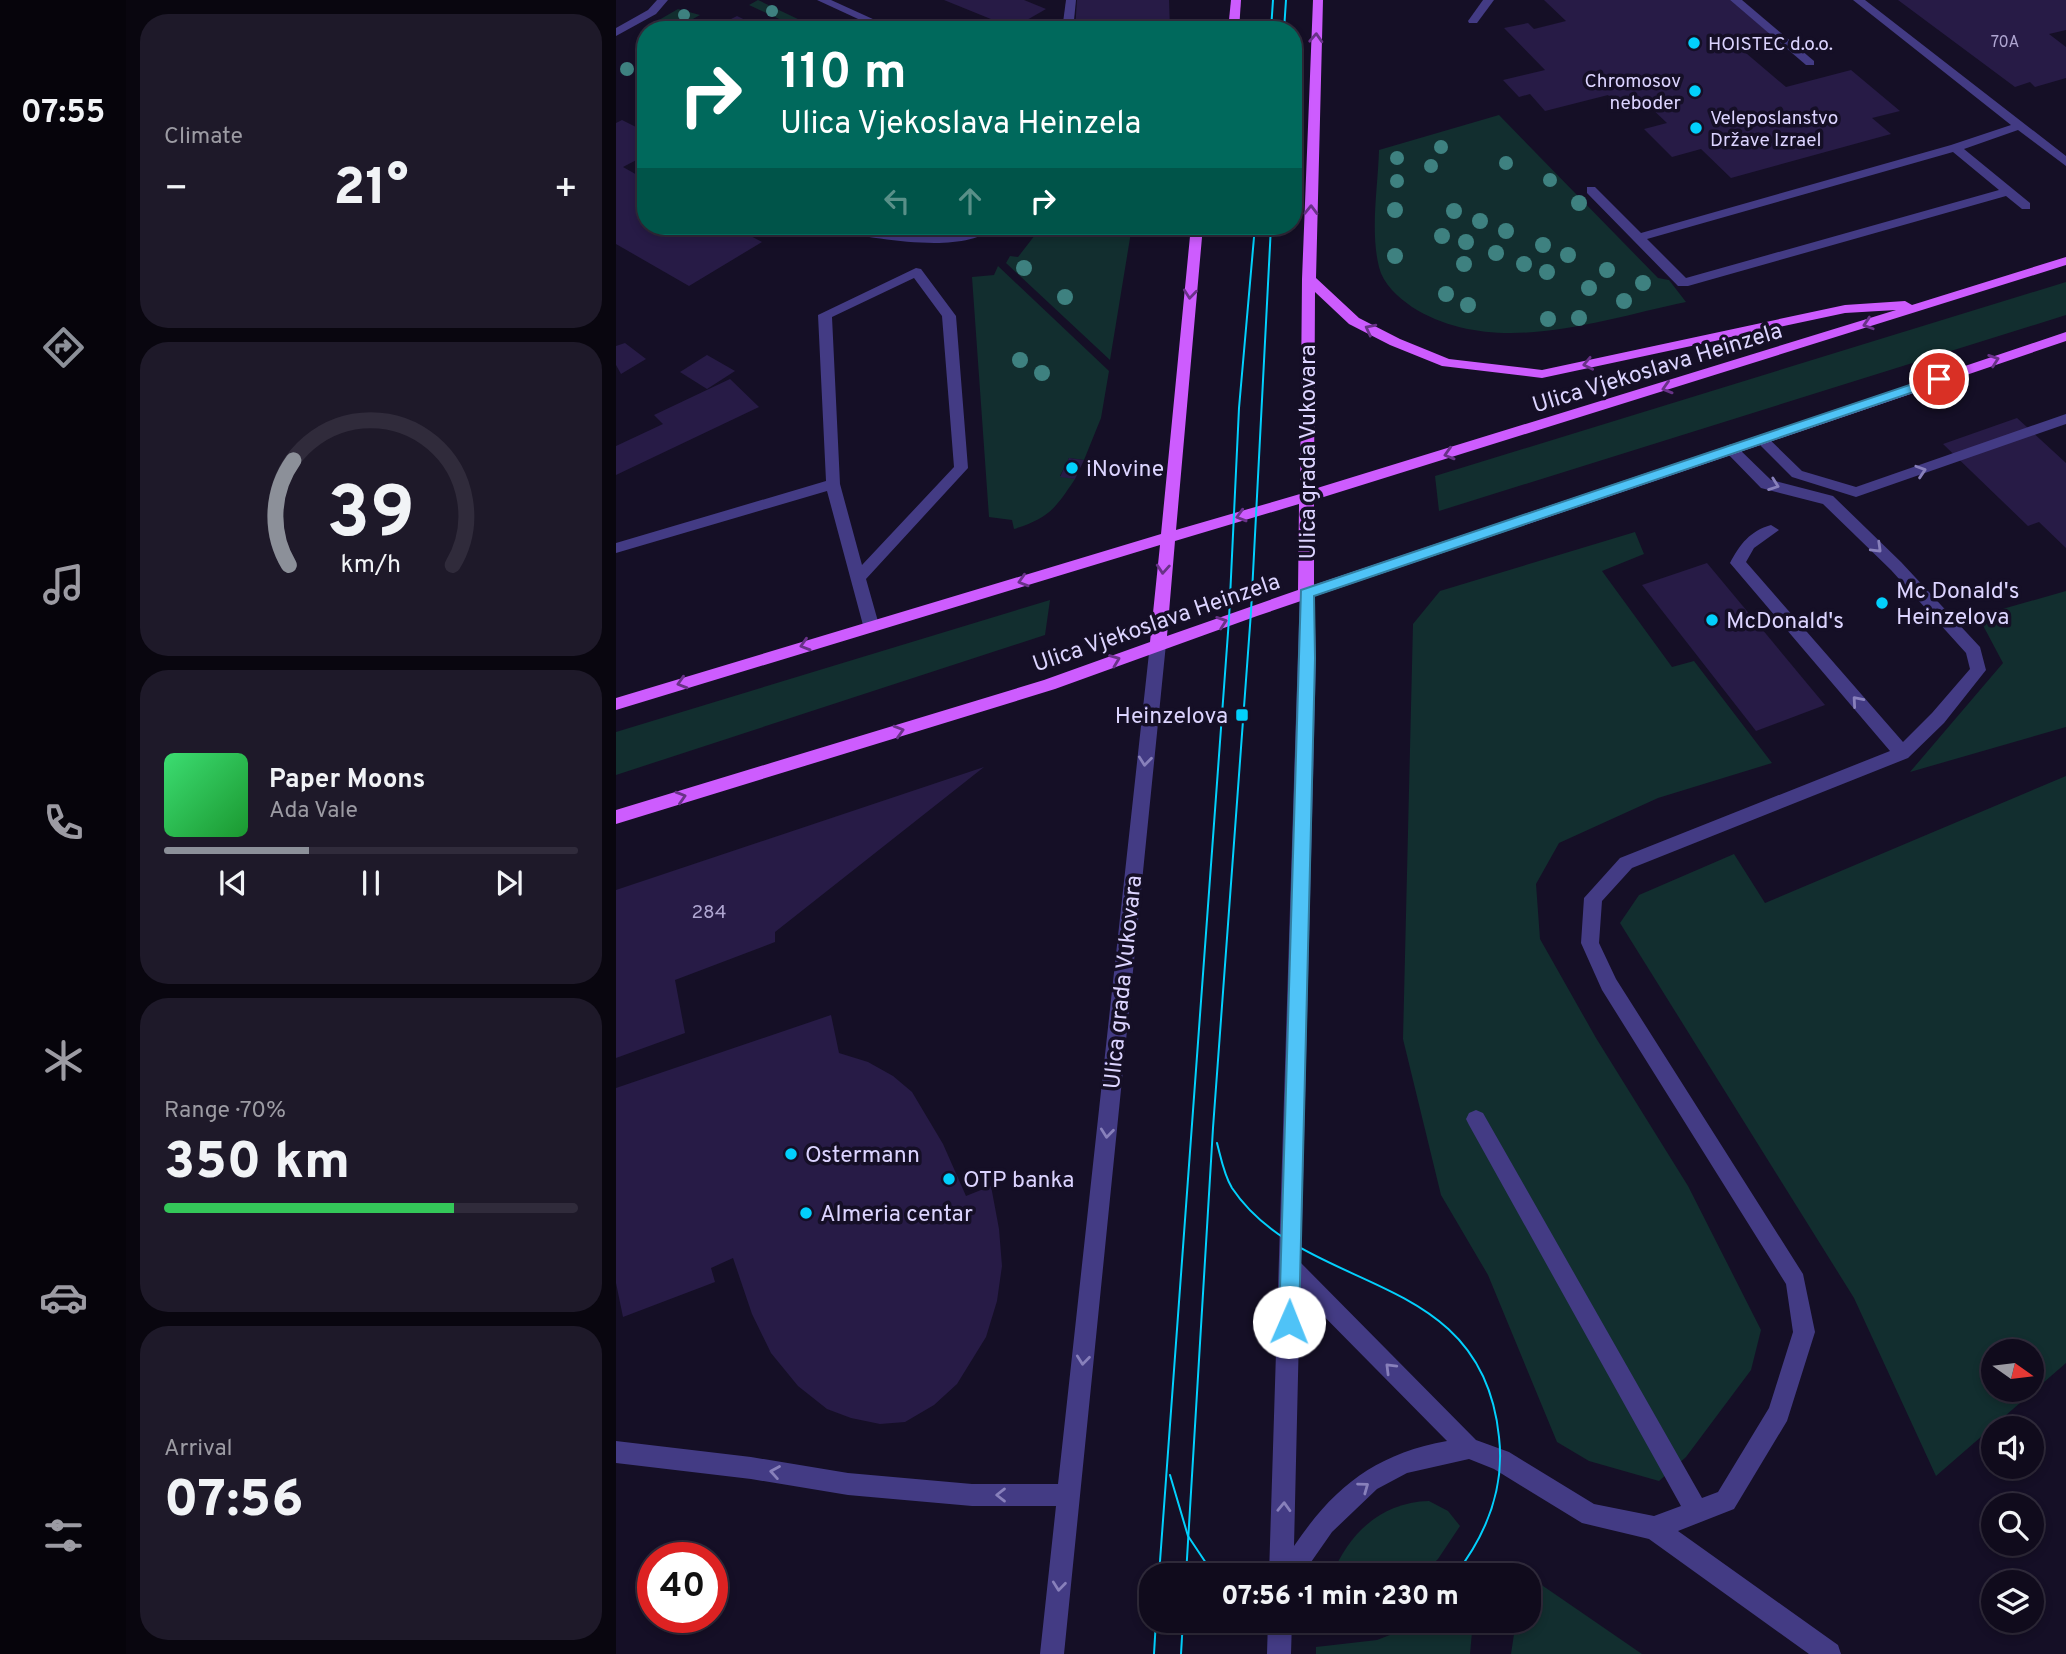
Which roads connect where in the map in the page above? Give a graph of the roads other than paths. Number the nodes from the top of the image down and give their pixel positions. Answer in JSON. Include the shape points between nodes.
{"nodes":[{"id":1,"x":663,"y":0,"type":"edge"},
{"id":2,"x":822,"y":0,"type":"edge"},
{"id":3,"x":849,"y":0,"type":"edge"},
{"id":4,"x":1071,"y":0,"type":"edge"},
{"id":5,"x":1236,"y":0,"type":"edge"},
{"id":6,"x":1318,"y":0,"type":"edge"},
{"id":7,"x":1489,"y":0,"type":"edge"},
{"id":8,"x":1735,"y":0,"type":"edge"},
{"id":9,"x":1858,"y":0,"type":"edge"},
{"id":10,"x":837,"y":6,"type":"junction"},
{"id":11,"x":871,"y":21,"type":"edge"},
{"id":12,"x":1068,"y":21,"type":"edge"},
{"id":13,"x":1234,"y":21,"type":"edge"},
{"id":14,"x":1473,"y":21,"type":"dead end"},
{"id":15,"x":616,"y":33,"type":"edge"},
{"id":16,"x":1810,"y":63,"type":"dead end"},
{"id":17,"x":2021,"y":125,"type":"junction"},
{"id":18,"x":1955,"y":148,"type":"junction"},
{"id":19,"x":2066,"y":162,"type":"edge"},
{"id":20,"x":1591,"y":190,"type":"dead end"},
{"id":21,"x":2007,"y":192,"type":"junction"},
{"id":22,"x":2026,"y":206,"type":"dead end"},
{"id":23,"x":917,"y":235,"type":"edge"},
{"id":24,"x":974,"y":235,"type":"edge"},
{"id":25,"x":1197,"y":235,"type":"edge"},
{"id":26,"x":1638,"y":238,"type":"junction"},
{"id":27,"x":2066,"y":261,"type":"edge"},
{"id":28,"x":1309,"y":279,"type":"junction"},
{"id":29,"x":1933,"y":303,"type":"junction"},
{"id":30,"x":2066,"y":336,"type":"edge"},
{"id":31,"x":2066,"y":419,"type":"edge"},
{"id":32,"x":1761,"y":439,"type":"junction"},
{"id":33,"x":1731,"y":449,"type":"junction"},
{"id":34,"x":833,"y":484,"type":"junction"},
{"id":35,"x":1307,"y":498,"type":"junction"},
{"id":36,"x":1771,"y":530,"type":"dead end"},
{"id":37,"x":1166,"y":539,"type":"junction"},
{"id":38,"x":616,"y":548,"type":"edge"},
{"id":39,"x":857,"y":573,"type":"junction"},
{"id":40,"x":1306,"y":593,"type":"junction"},
{"id":41,"x":871,"y":625,"type":"junction"},
{"id":42,"x":1157,"y":644,"type":"junction"},
{"id":43,"x":616,"y":704,"type":"edge"},
{"id":44,"x":1902,"y":753,"type":"junction"},
{"id":45,"x":616,"y":817,"type":"edge"},
{"id":46,"x":1476,"y":1119,"type":"dead end"},
{"id":47,"x":1290,"y":1268,"type":"junction"},
{"id":48,"x":1469,"y":1448,"type":"junction"},
{"id":49,"x":616,"y":1452,"type":"edge"},
{"id":50,"x":1069,"y":1495,"type":"junction"},
{"id":51,"x":1696,"y":1512,"type":"junction"},
{"id":52,"x":1654,"y":1528,"type":"junction"},
{"id":53,"x":1282,"y":1563,"type":"edge"},
{"id":54,"x":1296,"y":1563,"type":"edge"},
{"id":55,"x":1280,"y":1633,"type":"edge"},
{"id":56,"x":1052,"y":1654,"type":"edge"},
{"id":57,"x":1279,"y":1654,"type":"edge"},
{"id":58,"x":1829,"y":1654,"type":"edge"}],
"edges":[{"from":1,"to":15,"type":"street","via":[[652,12]]},
{"from":2,"to":10,"type":"street"},
{"from":3,"to":10,"type":"street"},
{"from":4,"to":12,"type":"street"},
{"from":5,"to":13,"type":"main road"},
{"from":28,"to":6,"type":"main road","name":"Ulica grada Vukovara","one_way":true},
{"from":7,"to":14,"type":"street"},
{"from":8,"to":16,"type":"street"},
{"from":9,"to":17,"type":"street"},
{"from":10,"to":11,"type":"street"},
{"from":17,"to":18,"type":"street"},
{"from":17,"to":19,"type":"street"},
{"from":18,"to":21,"type":"street"},
{"from":18,"to":26,"type":"street"},
{"from":20,"to":26,"type":"street"},
{"from":21,"to":22,"type":"street"},
{"from":21,"to":26,"type":"street","via":[[1683,283]]},
{"from":23,"to":24,"type":"street"},
{"from":25,"to":37,"type":"main road","name":"Ulica grada Vukovara","one_way":true},
{"from":27,"to":29,"type":"main road","name":"Ulica Vjekoslava Heinzela"},
{"from":29,"to":28,"type":"main road","one_way":true,"via":[[1845,309],[1542,374],[1447,363],[1395,342],[1354,321]]},
{"from":28,"to":35,"type":"main road","name":"Ulica grada Vukovara"},
{"from":29,"to":35,"type":"main road","name":"Ulica Vjekoslava Heinzela","one_way":true},
{"from":32,"to":30,"type":"main road","name":"Ulica Vjekoslava Heinzela","one_way":true},
{"from":32,"to":31,"type":"street","one_way":true,"via":[[1797,474],[1856,492]]},
{"from":32,"to":33,"type":"main road","name":"Ulica Vjekoslava Heinzela"},
{"from":33,"to":40,"type":"main road","name":"Ulica Vjekoslava Heinzela"},
{"from":33,"to":44,"type":"street","one_way":true,"via":[[1766,484],[1828,500],[1974,651],[1978,670]]},
{"from":34,"to":38,"type":"street"},
{"from":34,"to":39,"type":"street"},
{"from":34,"to":39,"type":"street","via":[[825,316],[916,272],[949,316],[961,468],[863,573]]},
{"from":35,"to":37,"type":"main road","name":"Ulica Vjekoslava Heinzela","one_way":true},
{"from":35,"to":40,"type":"main road","name":"Ulica grada Vukovara"},
{"from":44,"to":36,"type":"street","one_way":true,"via":[[1738,563],[1748,544]]},
{"from":37,"to":41,"type":"main road","name":"Ulica Vjekoslava Heinzela","one_way":true},
{"from":37,"to":42,"type":"main road","name":"Ulica grada Vukovara","one_way":true},
{"from":39,"to":41,"type":"street"},
{"from":42,"to":40,"type":"main road","name":"Ulica Vjekoslava Heinzela","one_way":true},
{"from":40,"to":47,"type":"street","name":"Ulica grada Vukovara","via":[[1308,658]]},
{"from":41,"to":43,"type":"main road","name":"Ulica Vjekoslava Heinzela","one_way":true},
{"from":45,"to":42,"type":"main road","name":"Ulica Vjekoslava Heinzela","one_way":true,"via":[[1049,685]]},
{"from":42,"to":50,"type":"street","name":"Ulica grada Vukovara","one_way":true},
{"from":44,"to":51,"type":"street","via":[[1626,863],[1593,898],[1590,943],[1609,984],[1796,1281],[1804,1332],[1779,1413],[1726,1501]]},
{"from":46,"to":51,"type":"street"},
{"from":48,"to":47,"type":"street","one_way":true},
{"from":53,"to":47,"type":"street","name":"Ulica grada Vukovara","one_way":true},
{"from":48,"to":52,"type":"street","via":[[1502,1460],[1590,1515]]},
{"from":54,"to":48,"type":"street","one_way":true,"via":[[1331,1513],[1384,1472]]},
{"from":50,"to":49,"type":"street","one_way":true,"via":[[972,1495],[848,1484]]},
{"from":50,"to":56,"type":"street","name":"Ulica grada Vukovara","one_way":true},
{"from":51,"to":52,"type":"street"},
{"from":52,"to":58,"type":"street"},
{"from":55,"to":57,"type":"street"}]}
